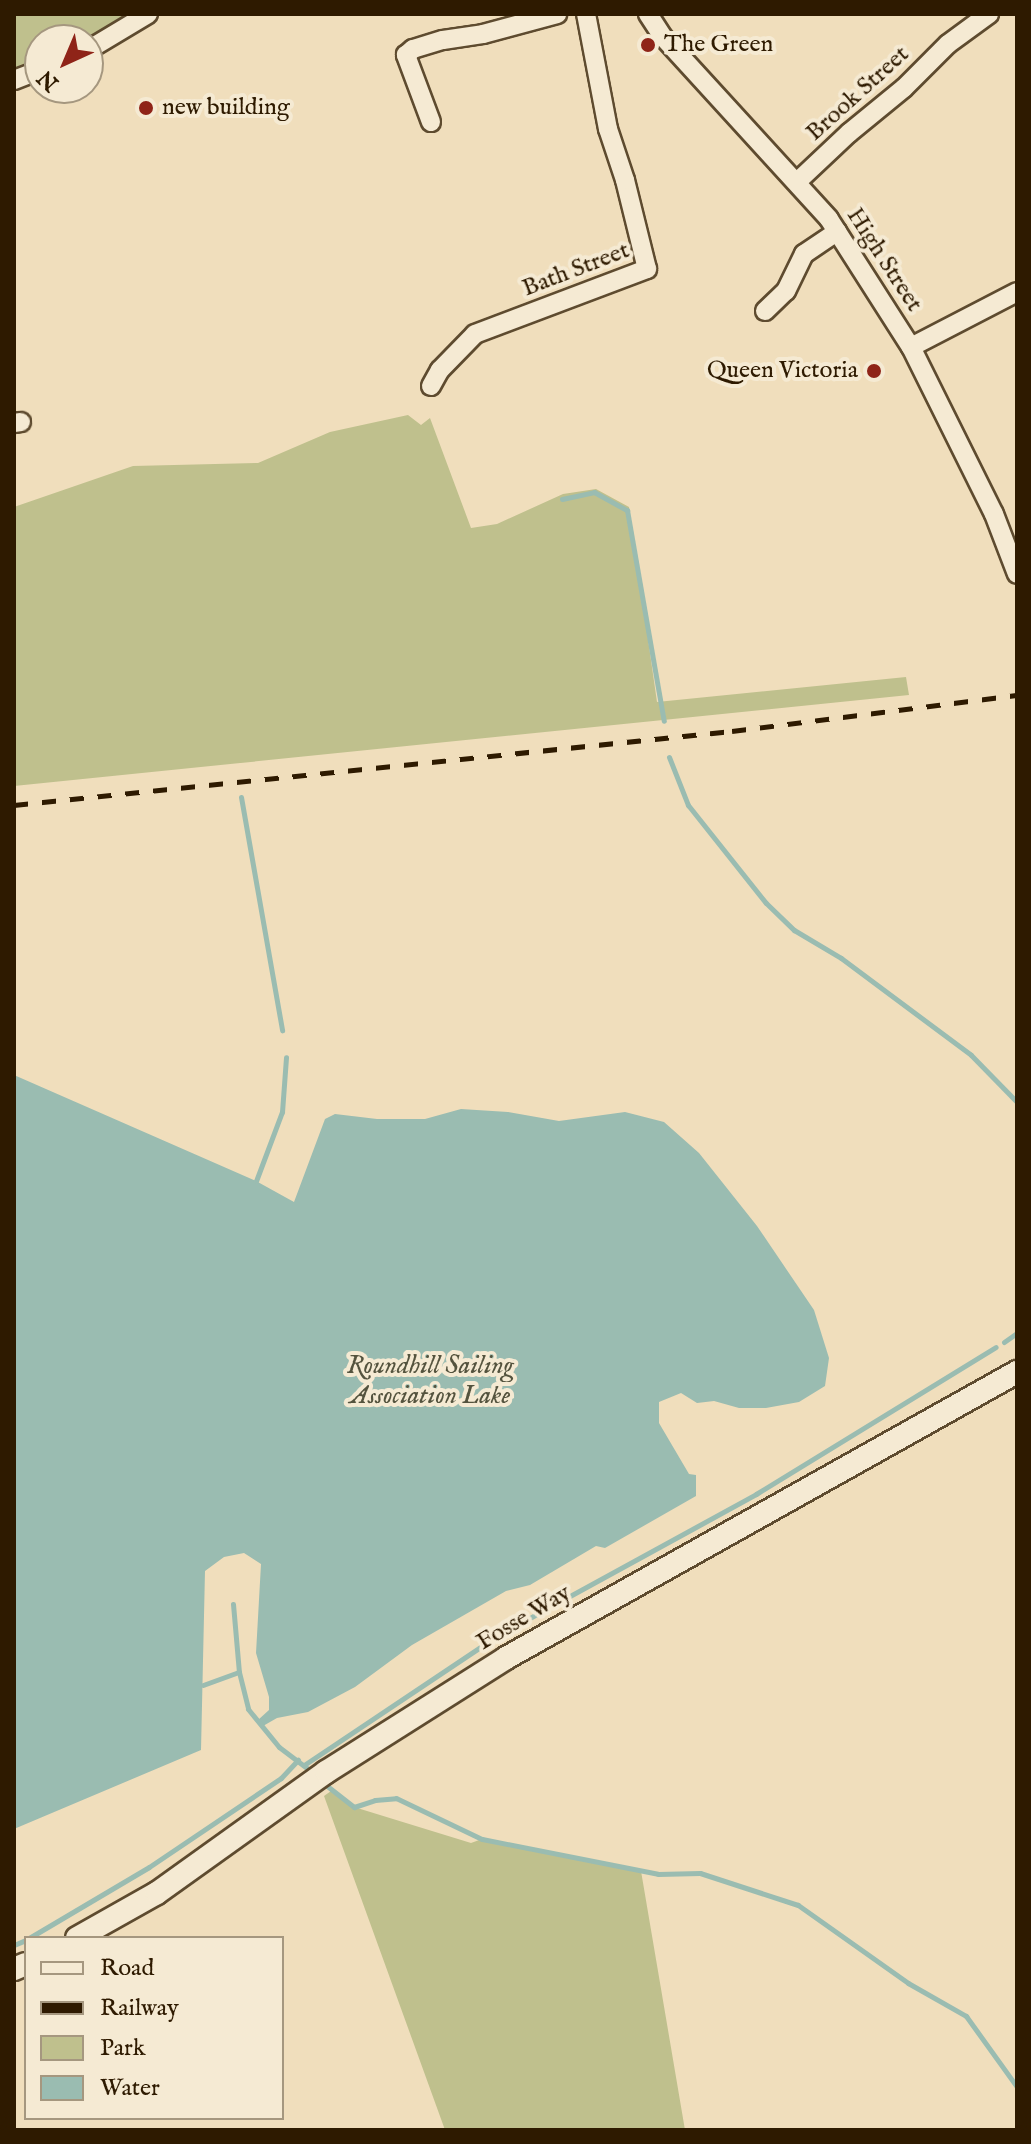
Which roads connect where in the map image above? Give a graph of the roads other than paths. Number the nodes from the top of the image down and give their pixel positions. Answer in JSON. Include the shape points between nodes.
{"nodes":[{"id":1,"x":148,"y":14,"type":"edge"},
{"id":2,"x":557,"y":14,"type":"edge"},
{"id":3,"x":586,"y":14,"type":"edge"},
{"id":4,"x":648,"y":14,"type":"edge"},
{"id":5,"x":989,"y":14,"type":"edge"},
{"id":6,"x":104,"y":40,"type":"edge"},
{"id":7,"x":431,"y":122,"type":"dead end"},
{"id":8,"x":798,"y":181,"type":"junction"},
{"id":9,"x":837,"y":232,"type":"junction"},
{"id":10,"x":1017,"y":292,"type":"edge"},
{"id":11,"x":765,"y":311,"type":"dead end"},
{"id":12,"x":911,"y":347,"type":"junction"},
{"id":13,"x":431,"y":386,"type":"dead end"},
{"id":14,"x":1017,"y":574,"type":"edge"},
{"id":15,"x":1017,"y":1372,"type":"edge"},
{"id":16,"x":81,"y":1936,"type":"edge"}],
"edges":[{"from":1,"to":6,"type":"street"},
{"from":2,"to":7,"type":"street","via":[[413,49],[407,61]]},
{"from":3,"to":13,"type":"street","name":"Bath Street","via":[[608,129],[647,269],[475,334]]},
{"from":4,"to":8,"type":"street","name":"High Street","via":[[663,37]]},
{"from":5,"to":8,"type":"street","name":"Brook Street","via":[[948,44]]},
{"from":8,"to":9,"type":"street","name":"High Street"},
{"from":9,"to":11,"type":"street","via":[[804,254],[786,291]]},
{"from":9,"to":12,"type":"street","name":"High Street"},
{"from":10,"to":12,"type":"street"},
{"from":12,"to":14,"type":"street","name":"High Street","via":[[994,514]]},
{"from":15,"to":16,"type":"street","name":"Fosse Way","via":[[506,1658],[326,1772],[157,1893]]}]}
